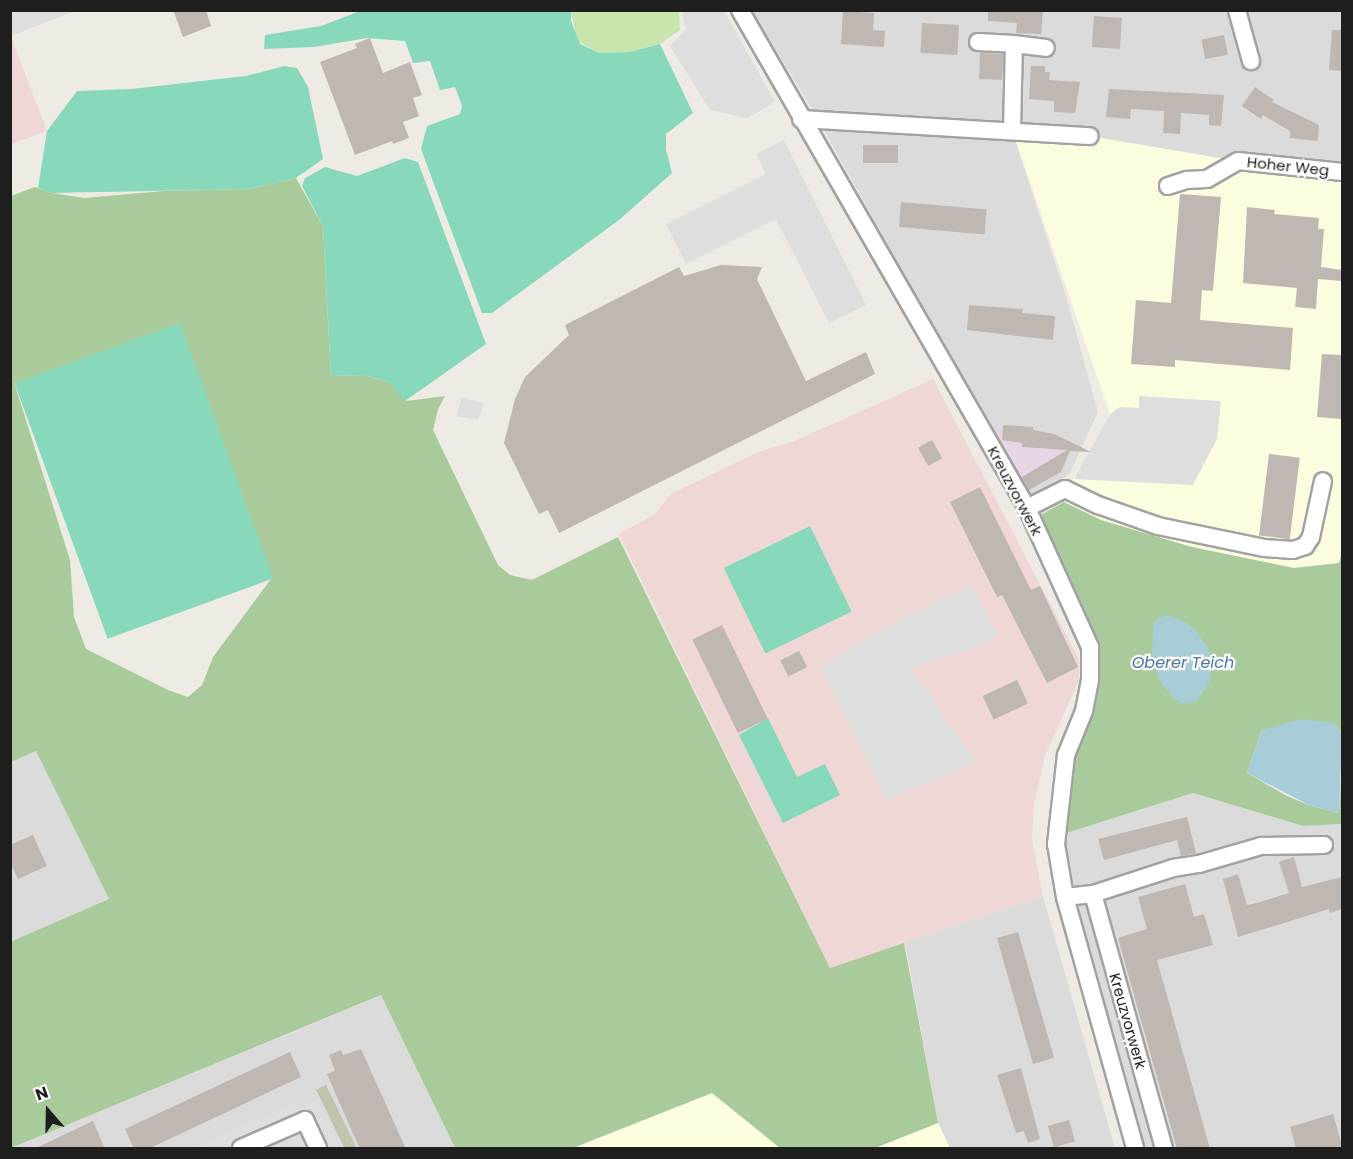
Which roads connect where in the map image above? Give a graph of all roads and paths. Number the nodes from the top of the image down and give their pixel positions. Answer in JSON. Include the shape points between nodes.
{"nodes":[{"id":1,"x":740,"y":10,"type":"edge"},
{"id":2,"x":1237,"y":10,"type":"edge"},
{"id":3,"x":978,"y":42,"type":"dead end"},
{"id":4,"x":1014,"y":44,"type":"junction"},
{"id":5,"x":1046,"y":48,"type":"dead end"},
{"id":6,"x":1251,"y":61,"type":"dead end"},
{"id":7,"x":801,"y":118,"type":"junction"},
{"id":8,"x":1012,"y":130,"type":"junction"},
{"id":9,"x":1089,"y":136,"type":"dead end"},
{"id":10,"x":1342,"y":172,"type":"edge"},
{"id":11,"x":1168,"y":186,"type":"dead end"},
{"id":12,"x":1323,"y":481,"type":"dead end"},
{"id":13,"x":1026,"y":508,"type":"junction"},
{"id":14,"x":1324,"y":845,"type":"dead end"},
{"id":15,"x":1093,"y":894,"type":"junction"},
{"id":16,"x":1065,"y":897,"type":"junction"},
{"id":17,"x":269,"y":1143,"type":"edge"},
{"id":18,"x":241,"y":1149,"type":"edge"},
{"id":19,"x":318,"y":1149,"type":"edge"},
{"id":20,"x":1135,"y":1149,"type":"edge"},
{"id":21,"x":1164,"y":1149,"type":"edge"}],
"edges":[{"from":1,"to":7,"type":"street","name":"Kreuzvorwerk"},
{"from":2,"to":6,"type":"street"},
{"from":3,"to":4,"type":"street"},
{"from":4,"to":5,"type":"street"},
{"from":4,"to":8,"type":"street"},
{"from":7,"to":8,"type":"street"},
{"from":7,"to":13,"type":"street","name":"Kreuzvorwerk"},
{"from":8,"to":9,"type":"street"},
{"from":10,"to":11,"type":"street","name":"Hoher Weg","via":[[1238,161],[1207,179]]},
{"from":12,"to":13,"type":"street","via":[[1311,537],[1305,546],[1293,550],[1264,548],[1158,526],[1065,489]]},
{"from":13,"to":16,"type":"street","name":"Kreuzvorwerk","via":[[1090,647],[1090,680],[1084,711],[1066,755],[1056,844]]},
{"from":14,"to":15,"type":"street","via":[[1262,846],[1173,868]]},
{"from":15,"to":16,"type":"street"},
{"from":15,"to":21,"type":"street","name":"Kreuzvorwerk"},
{"from":16,"to":20,"type":"street","name":"Kreuzvorwerk"},
{"from":17,"to":18,"type":"street"},
{"from":17,"to":19,"type":"street","via":[[305,1120]]}]}
